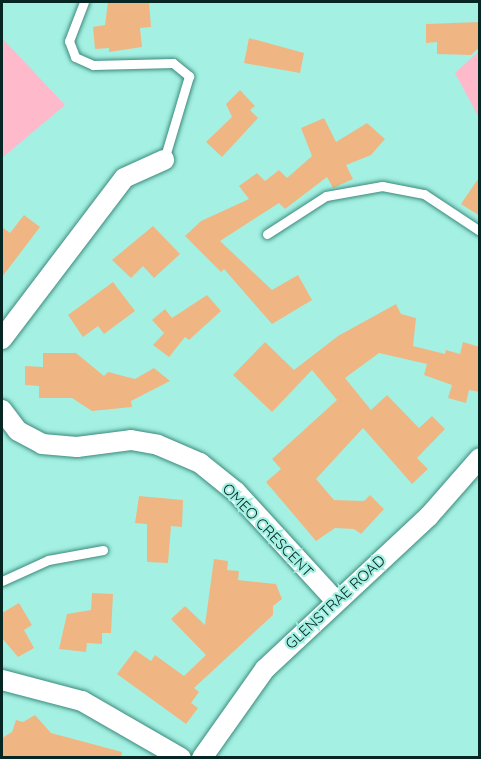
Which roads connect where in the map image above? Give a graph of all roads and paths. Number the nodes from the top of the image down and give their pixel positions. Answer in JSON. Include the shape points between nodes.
{"nodes":[{"id":1,"x":84,"y":2,"type":"edge"},
{"id":2,"x":164,"y":160,"type":"joint"},
{"id":3,"x":480,"y":231,"type":"edge"},
{"id":4,"x":267,"y":234,"type":"dead end"},
{"id":5,"x":2,"y":339,"type":"edge"},
{"id":6,"x":2,"y":410,"type":"edge"},
{"id":7,"x":480,"y":458,"type":"edge"},
{"id":8,"x":103,"y":550,"type":"dead end"},
{"id":9,"x":2,"y":581,"type":"edge"},
{"id":10,"x":335,"y":600,"type":"junction"},
{"id":11,"x":2,"y":680,"type":"edge"},
{"id":12,"x":181,"y":758,"type":"edge"},
{"id":13,"x":202,"y":758,"type":"edge"}],
"edges":[{"from":1,"to":2,"type":"lane","via":[[69,41],[75,57],[93,65],[173,63],[189,76]]},
{"from":2,"to":5,"type":"street","via":[[124,178]]},
{"from":3,"to":4,"type":"lane","via":[[424,194],[382,186],[326,196]]},
{"from":6,"to":10,"type":"street","name":"OMEO CRESCENT","via":[[18,431],[42,444],[77,447],[131,440],[158,445],[200,463],[236,492]]},
{"from":7,"to":10,"type":"street","name":"GLENSTRAE ROAD","via":[[429,516]]},
{"from":8,"to":9,"type":"lane","via":[[48,560]]},
{"from":10,"to":13,"type":"street","name":"GLENSTRAE ROAD","via":[[265,669]]},
{"from":11,"to":12,"type":"street","via":[[82,701]]}]}
